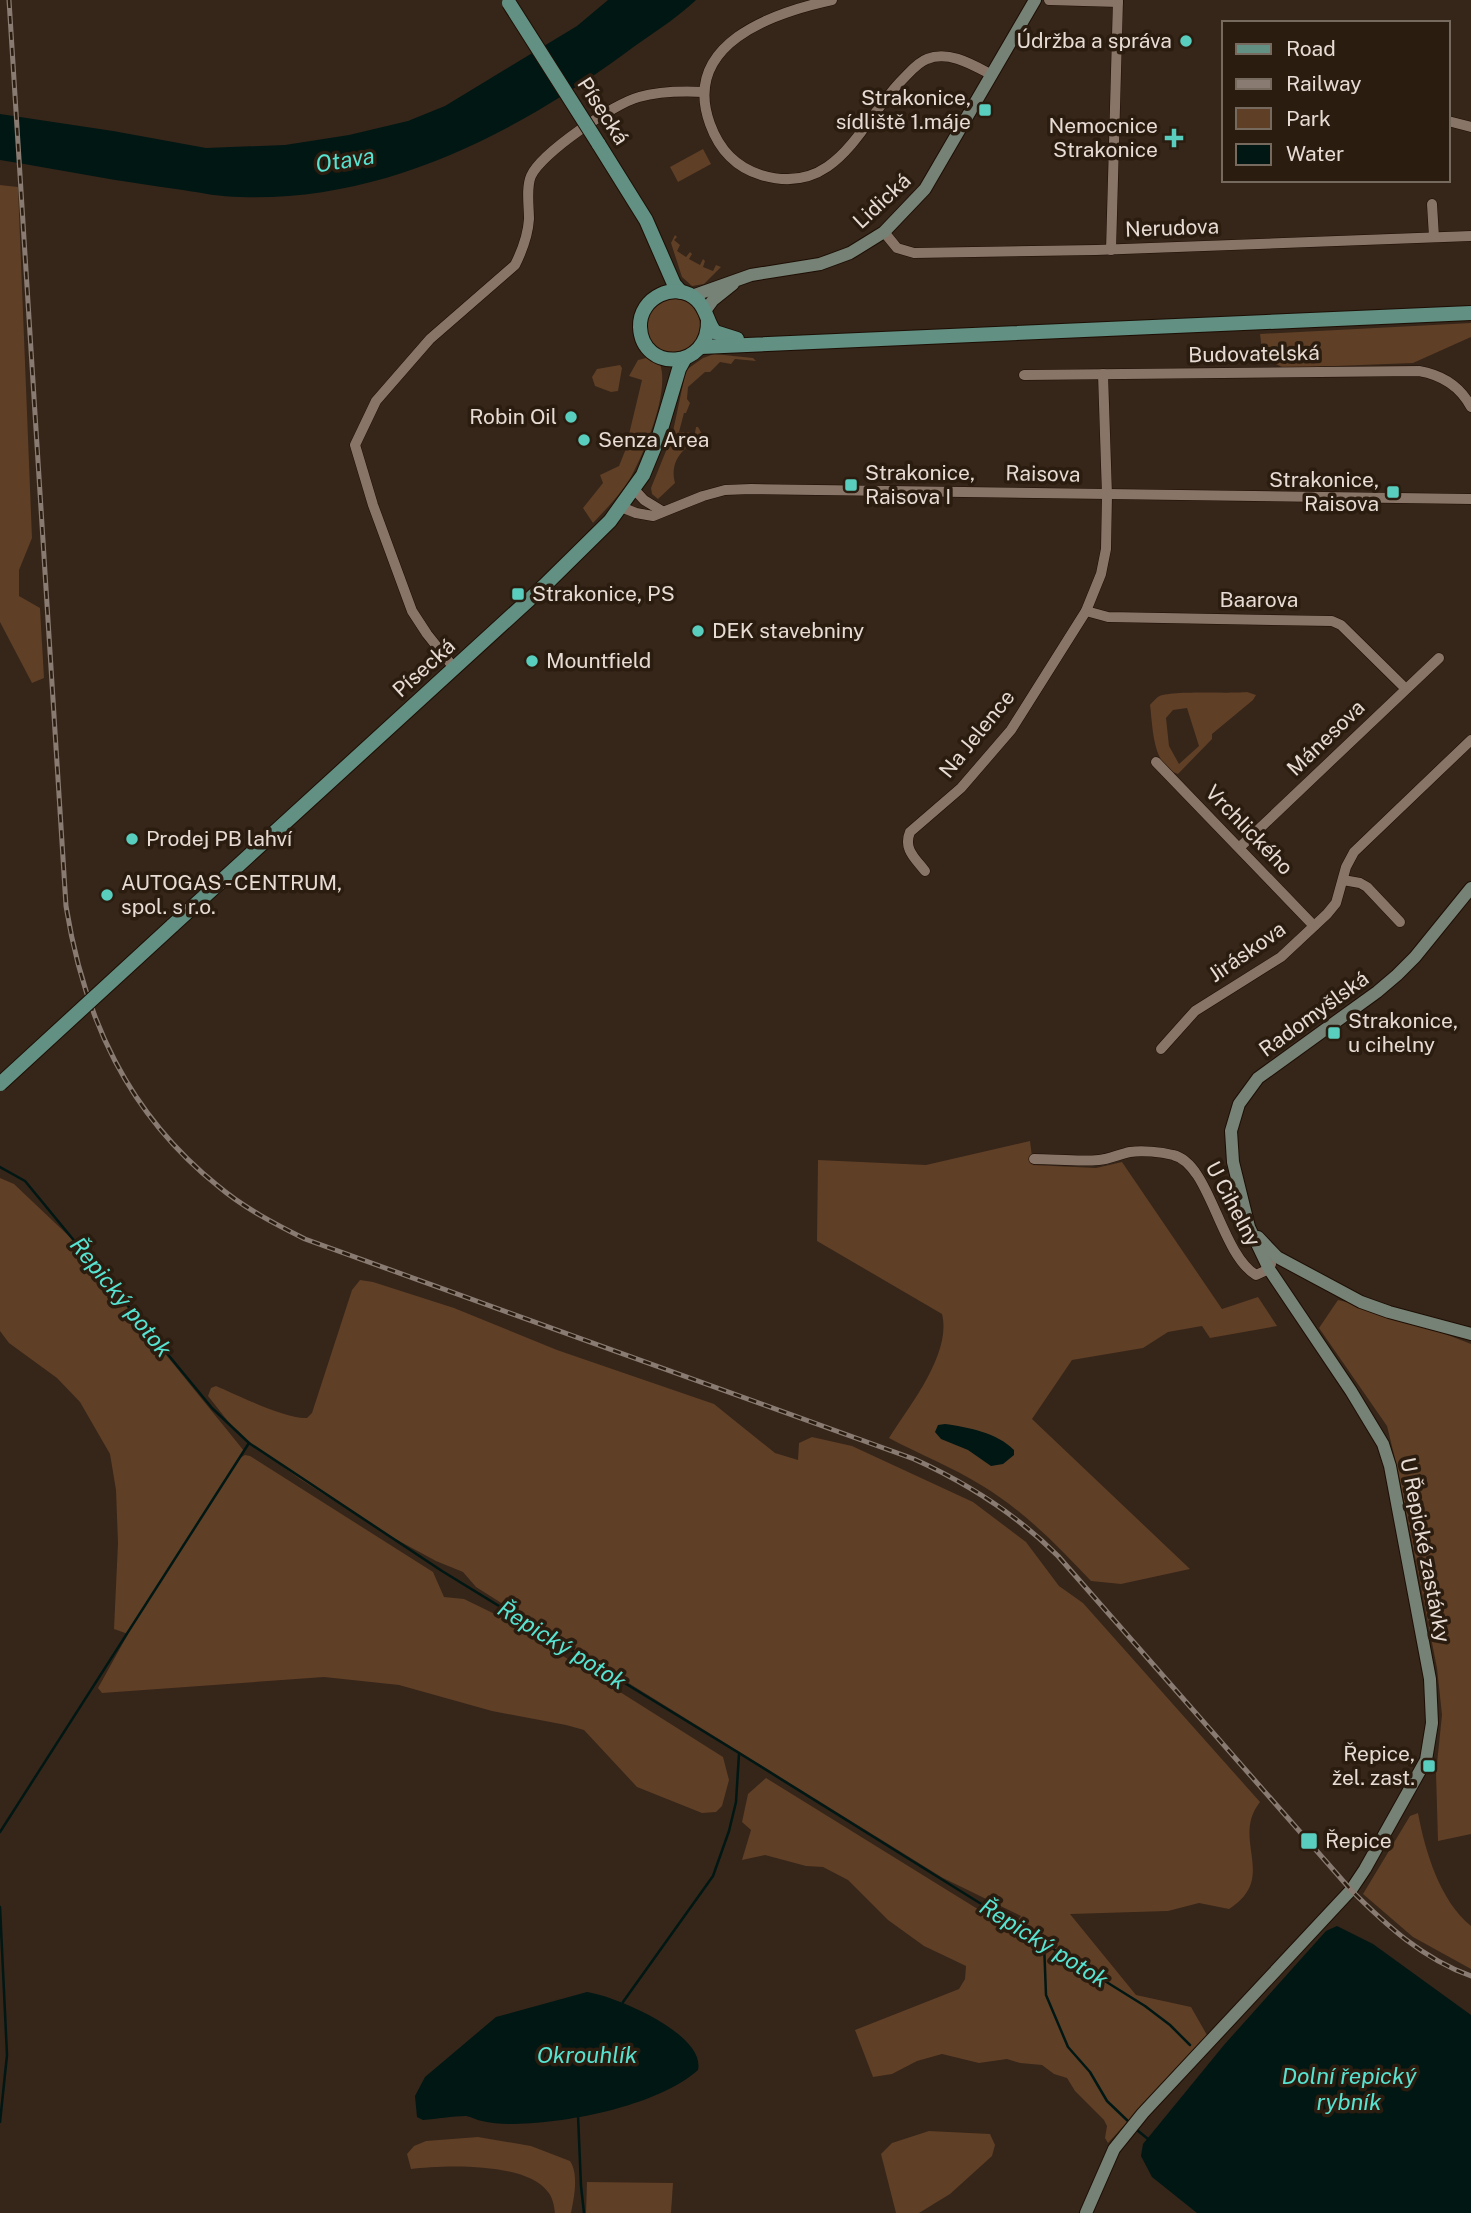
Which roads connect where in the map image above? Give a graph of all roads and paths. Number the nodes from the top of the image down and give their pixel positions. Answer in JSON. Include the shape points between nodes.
{"nodes":[{"id":1,"x":832,"y":0,"type":"edge"},
{"id":2,"x":1035,"y":0,"type":"edge"},
{"id":3,"x":1049,"y":0,"type":"edge"},
{"id":4,"x":508,"y":1,"type":"edge"},
{"id":5,"x":1118,"y":1,"type":"edge"},
{"id":6,"x":992,"y":75,"type":"junction"},
{"id":7,"x":704,"y":93,"type":"junction"},
{"id":8,"x":1450,"y":122,"type":"edge"},
{"id":9,"x":1471,"y":127,"type":"edge"},
{"id":10,"x":1432,"y":204,"type":"dead end"},
{"id":11,"x":884,"y":232,"type":"junction"},
{"id":12,"x":1471,"y":236,"type":"edge"},
{"id":13,"x":1434,"y":237,"type":"junction"},
{"id":14,"x":658,"y":247,"type":"junction"},
{"id":15,"x":1111,"y":250,"type":"junction"},
{"id":16,"x":738,"y":279,"type":"junction"},
{"id":17,"x":687,"y":294,"type":"junction"},
{"id":18,"x":659,"y":295,"type":"junction"},
{"id":19,"x":1471,"y":313,"type":"edge"},
{"id":20,"x":707,"y":315,"type":"junction"},
{"id":21,"x":759,"y":344,"type":"junction"},
{"id":22,"x":701,"y":347,"type":"junction"},
{"id":23,"x":661,"y":357,"type":"junction"},
{"id":24,"x":685,"y":358,"type":"junction"},
{"id":25,"x":1103,"y":374,"type":"junction"},
{"id":26,"x":1024,"y":375,"type":"dead end"},
{"id":27,"x":1471,"y":407,"type":"edge"},
{"id":28,"x":666,"y":413,"type":"junction"},
{"id":29,"x":635,"y":489,"type":"junction"},
{"id":30,"x":1107,"y":495,"type":"junction"},
{"id":31,"x":1471,"y":499,"type":"edge"},
{"id":32,"x":621,"y":507,"type":"junction"},
{"id":33,"x":662,"y":511,"type":"junction"},
{"id":34,"x":1086,"y":611,"type":"junction"},
{"id":35,"x":1439,"y":658,"type":"dead end"},
{"id":36,"x":450,"y":663,"type":"junction"},
{"id":37,"x":1405,"y":688,"type":"junction"},
{"id":38,"x":1471,"y":740,"type":"edge"},
{"id":39,"x":1156,"y":762,"type":"dead end"},
{"id":40,"x":1241,"y":847,"type":"junction"},
{"id":41,"x":925,"y":870,"type":"dead end"},
{"id":42,"x":1343,"y":880,"type":"junction"},
{"id":43,"x":1471,"y":888,"type":"edge"},
{"id":44,"x":1400,"y":922,"type":"dead end"},
{"id":45,"x":1314,"y":926,"type":"junction"},
{"id":46,"x":1161,"y":1049,"type":"dead end"},
{"id":47,"x":0,"y":1084,"type":"edge"},
{"id":48,"x":1034,"y":1159,"type":"dead end"},
{"id":49,"x":1249,"y":1227,"type":"junction"},
{"id":50,"x":1277,"y":1257,"type":"junction"},
{"id":51,"x":1269,"y":1269,"type":"junction"},
{"id":52,"x":1471,"y":1334,"type":"edge"},
{"id":53,"x":1086,"y":2213,"type":"edge"}],
"edges":[{"from":1,"to":7,"type":"street","via":[[739,34],[723,49]]},
{"from":2,"to":6,"type":"main road","name":"Lidická"},
{"from":3,"to":5,"type":"street"},
{"from":4,"to":14,"type":"main road","name":"Písecká","bridge":true,"via":[[635,200]]},
{"from":5,"to":15,"type":"street"},
{"from":6,"to":7,"type":"street","via":[[952,57],[924,59],[895,87],[837,160],[825,170],[789,179],[753,172],[730,157],[715,138]]},
{"from":6,"to":11,"type":"main road","name":"Lidická","via":[[925,189]]},
{"from":7,"to":36,"type":"street","name":"Písecká","via":[[637,97],[556,147],[543,160],[530,177],[528,223],[515,265],[430,339],[376,401],[355,445],[412,611]]},
{"from":8,"to":9,"type":"street"},
{"from":10,"to":13,"type":"street"},
{"from":11,"to":15,"type":"street","name":"Nerudova","via":[[897,248],[907,252]]},
{"from":11,"to":16,"type":"main road","name":"Lidická","via":[[850,253],[820,264]]},
{"from":12,"to":13,"type":"street","name":"Nerudova"},
{"from":13,"to":15,"type":"street","name":"Nerudova"},
{"from":14,"to":17,"type":"main road","name":"Písecká","via":[[674,284]]},
{"from":14,"to":18,"type":"main road","name":"Písecká"},
{"from":16,"to":17,"type":"main road","name":"Lidická"},
{"from":16,"to":20,"type":"main road","name":"Lidická","via":[[713,300]]},
{"from":17,"to":18,"type":"main road"},
{"from":17,"to":20,"type":"main road"},
{"from":18,"to":23,"type":"main road","via":[[643,310],[640,321],[644,342]]},
{"from":19,"to":21,"type":"main road"},
{"from":20,"to":21,"type":"main road","via":[[720,335]]},
{"from":20,"to":22,"type":"main road"},
{"from":21,"to":22,"type":"main road"},
{"from":22,"to":24,"type":"main road"},
{"from":23,"to":24,"type":"main road"},
{"from":23,"to":28,"type":"main road","name":"Písecká","via":[[668,375]]},
{"from":24,"to":28,"type":"main road","name":"Písecká"},
{"from":25,"to":26,"type":"street","name":"Budovatelská"},
{"from":25,"to":27,"type":"street","name":"Budovatelská","via":[[1419,371],[1451,383]]},
{"from":25,"to":30,"type":"street","name":"Na Jelence"},
{"from":28,"to":29,"type":"main road","name":"Písecká"},
{"from":29,"to":32,"type":"main road","name":"Písecká"},
{"from":29,"to":33,"type":"street"},
{"from":30,"to":31,"type":"street","name":"Raisova"},
{"from":30,"to":33,"type":"street","name":"Raisova","via":[[751,489],[703,496]]},
{"from":30,"to":34,"type":"street","name":"Na Jelence","via":[[1104,563]]},
{"from":32,"to":33,"type":"street","name":"Raisova","via":[[644,516]]},
{"from":32,"to":36,"type":"main road","name":"Písecká","via":[[569,563]]},
{"from":34,"to":37,"type":"street","name":"Baarova","via":[[1108,617],[1332,621]]},
{"from":34,"to":41,"type":"street","name":"Na Jelence","via":[[1011,730],[961,788],[910,832],[908,850]]},
{"from":35,"to":37,"type":"street","name":"Mánesova"},
{"from":36,"to":47,"type":"main road","name":"Písecká","bridge":true},
{"from":37,"to":40,"type":"street","name":"Mánesova"},
{"from":38,"to":42,"type":"street","name":"Jiráskova","via":[[1354,852]]},
{"from":39,"to":40,"type":"street","name":"Vrchlického"},
{"from":40,"to":45,"type":"street","name":"Vrchlického"},
{"from":42,"to":44,"type":"street","via":[[1367,887]]},
{"from":42,"to":45,"type":"street","name":"Jiráskova","via":[[1333,909]]},
{"from":43,"to":49,"type":"main road","name":"Radomyšlská","via":[[1397,975],[1258,1078],[1246,1092],[1234,1117],[1230,1146]]},
{"from":45,"to":46,"type":"street","name":"Jiráskova","via":[[1281,957],[1195,1011]]},
{"from":48,"to":51,"type":"street","name":"U Cihelny","via":[[1100,1160],[1134,1151],[1186,1160],[1246,1269],[1256,1275]]},
{"from":49,"to":50,"type":"main road"},
{"from":49,"to":51,"type":"main road","name":"Radomyšlská"},
{"from":50,"to":51,"type":"street"},
{"from":50,"to":52,"type":"main road","via":[[1370,1305]]},
{"from":51,"to":53,"type":"main road","name":"U Řepické zastávky","via":[[1383,1444],[1433,1704],[1426,1760],[1362,1874],[1114,2148]]}]}
